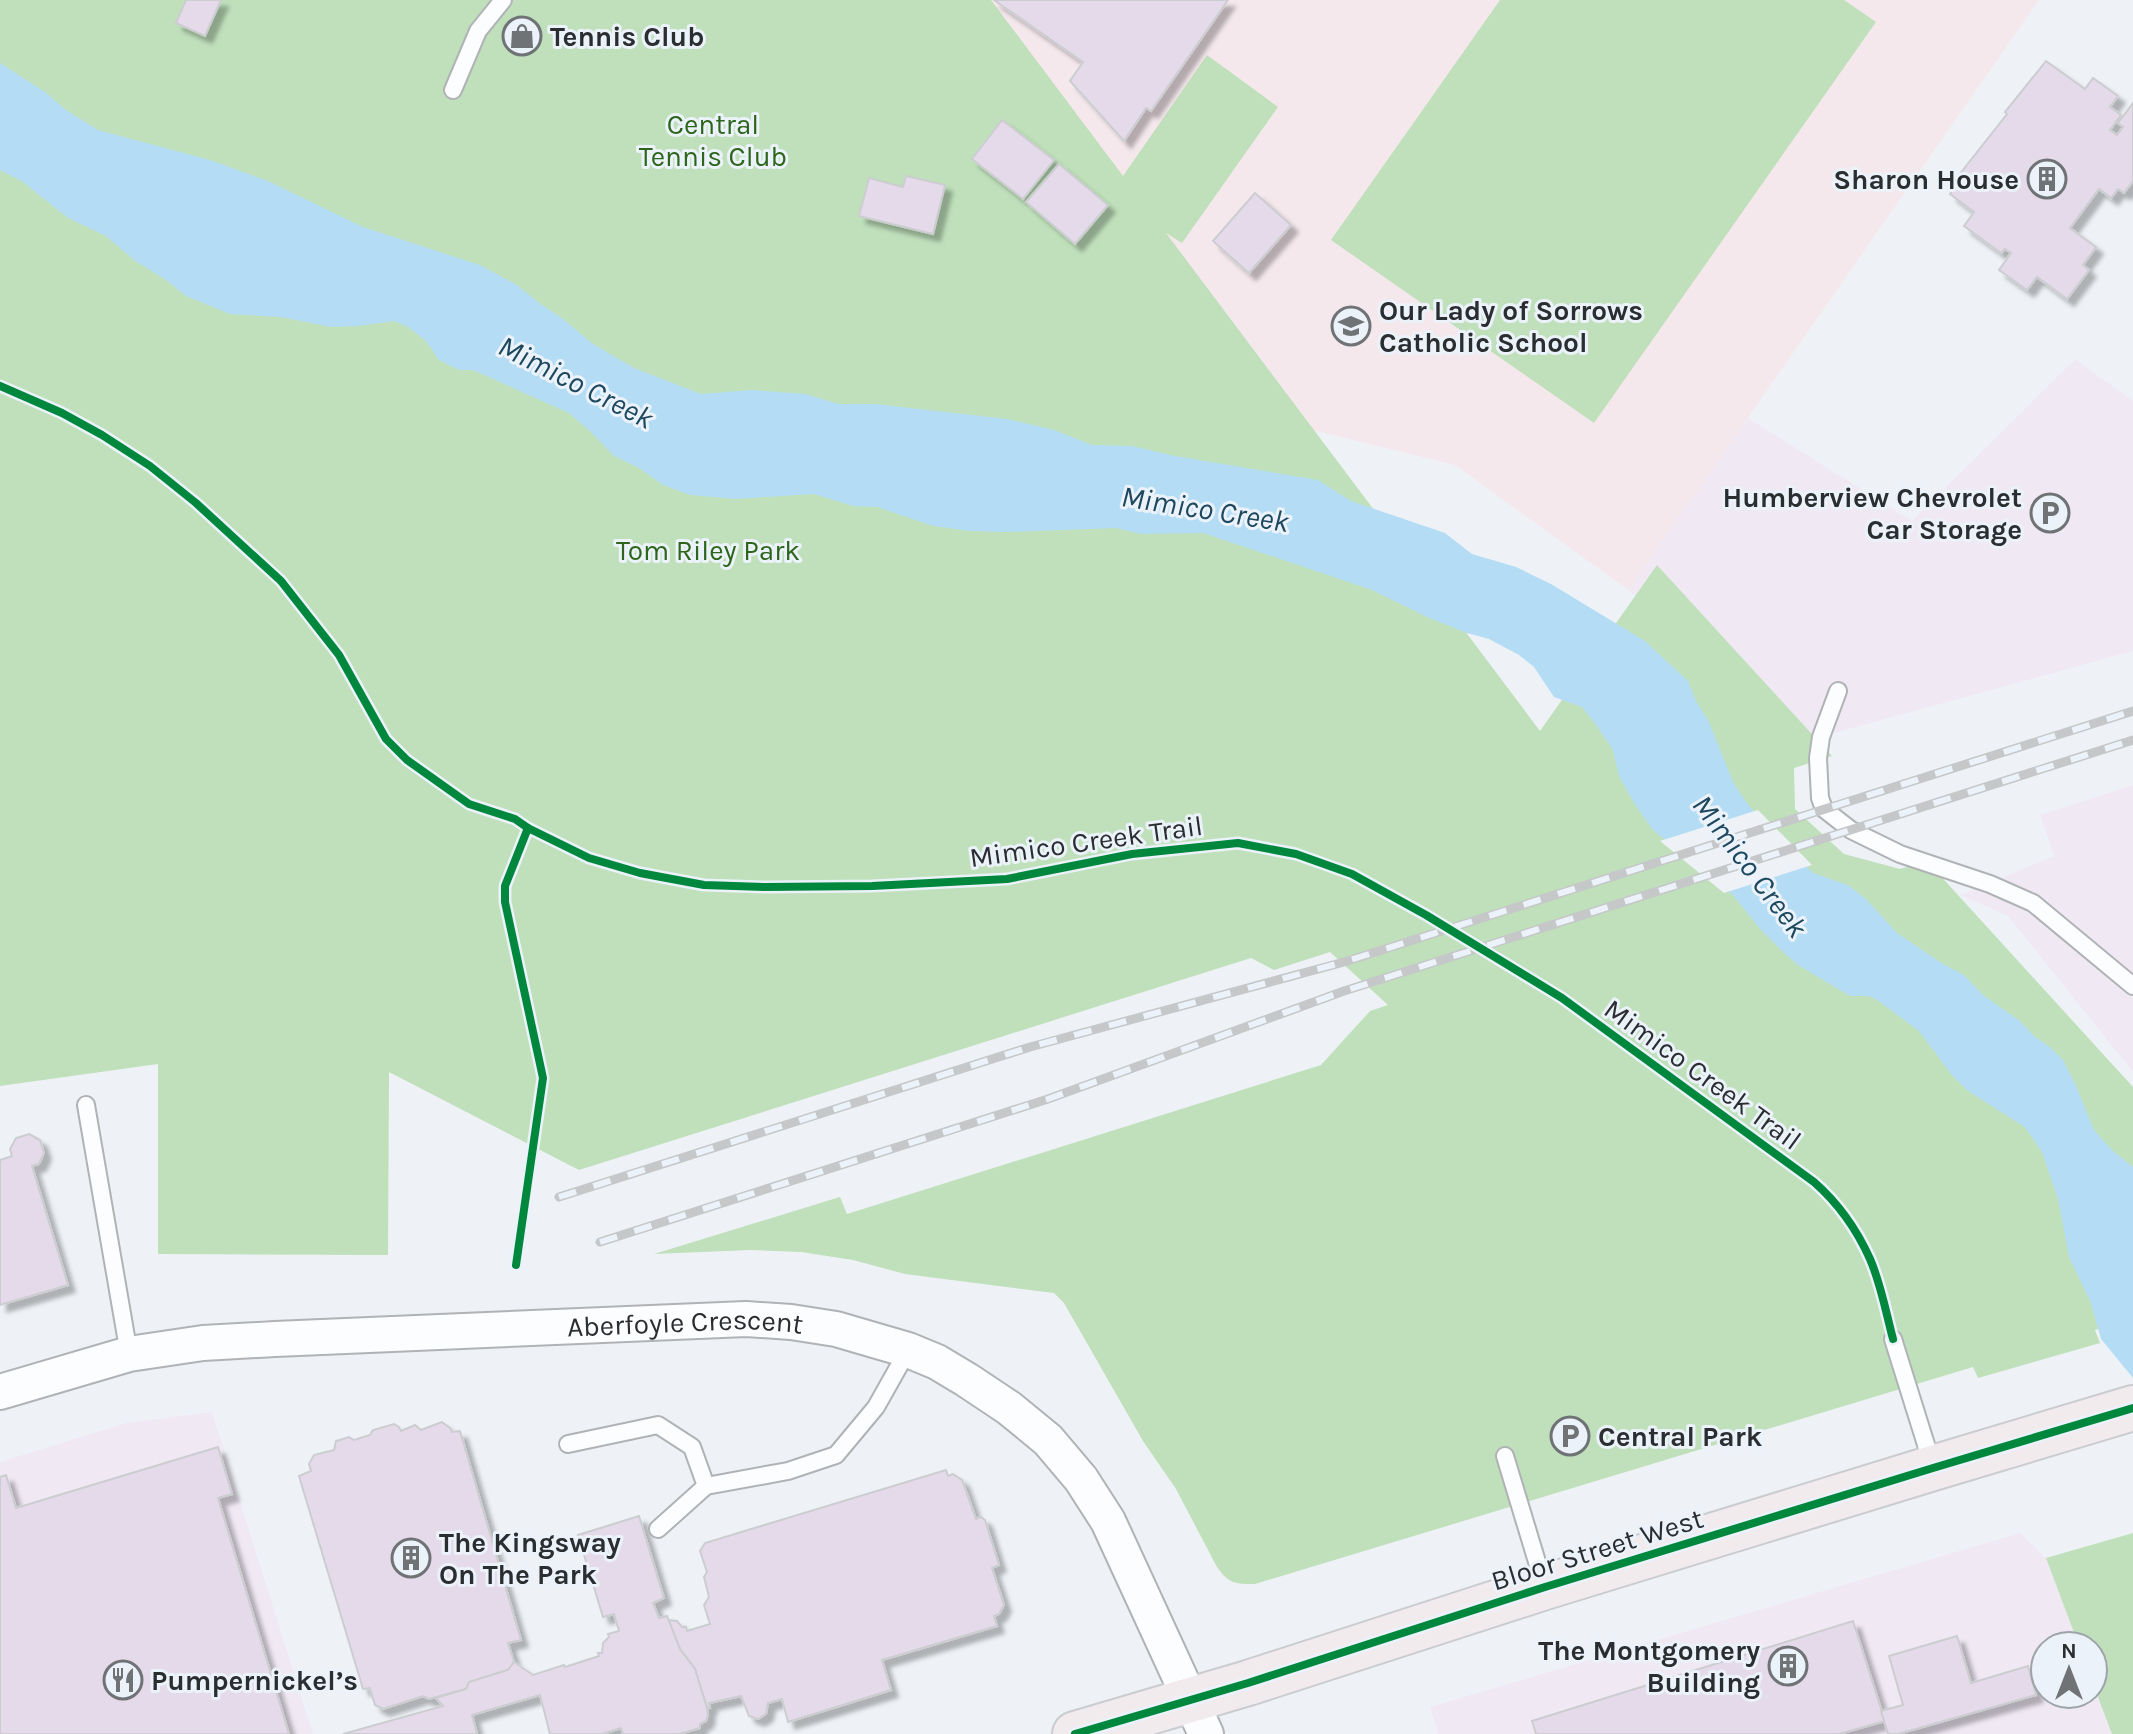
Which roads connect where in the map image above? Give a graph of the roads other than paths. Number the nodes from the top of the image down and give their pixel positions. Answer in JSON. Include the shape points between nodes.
{"nodes":[{"id":1,"x":503,"y":0,"type":"edge"},
{"id":2,"x":453,"y":90,"type":"dead end"},
{"id":3,"x":1838,"y":691,"type":"dead end"},
{"id":4,"x":2133,"y":986,"type":"edge"},
{"id":5,"x":86,"y":1105,"type":"dead end"},
{"id":6,"x":1893,"y":1339,"type":"dead end"},
{"id":7,"x":908,"y":1350,"type":"junction"},
{"id":8,"x":129,"y":1354,"type":"junction"},
{"id":9,"x":0,"y":1392,"type":"edge"},
{"id":10,"x":2133,"y":1408,"type":"edge"},
{"id":11,"x":568,"y":1444,"type":"dead end"},
{"id":12,"x":1505,"y":1456,"type":"dead end"},
{"id":13,"x":1933,"y":1468,"type":"junction"},
{"id":14,"x":706,"y":1486,"type":"junction"},
{"id":15,"x":658,"y":1529,"type":"dead end"},
{"id":16,"x":1545,"y":1587,"type":"junction"},
{"id":17,"x":1198,"y":1717,"type":"edge"},
{"id":18,"x":1075,"y":1734,"type":"edge"}],
"edges":[{"from":1,"to":2,"type":"lane","via":[[478,31]]},
{"from":3,"to":4,"type":"lane","via":[[1818,758],[1824,809],[1851,830],[1900,854],[2033,903]]},
{"from":5,"to":8,"type":"lane"},
{"from":6,"to":13,"type":"lane"},
{"from":7,"to":8,"type":"street","name":"Aberfoyle Crescent","via":[[836,1329],[746,1319],[203,1343]]},
{"from":7,"to":14,"type":"lane","via":[[876,1407],[836,1455],[788,1471]]},
{"from":7,"to":17,"type":"street","name":"Aberfoyle Crescent","via":[[937,1362],[1009,1408],[1048,1440],[1081,1479],[1108,1521]]},
{"from":8,"to":9,"type":"street","name":"Aberfoyle Crescent"},
{"from":10,"to":13,"type":"main road","name":"Bloor Street West"},
{"from":11,"to":14,"type":"lane","via":[[658,1425],[692,1447]]},
{"from":12,"to":16,"type":"lane"},
{"from":13,"to":16,"type":"main road","name":"Bloor Street West"},
{"from":14,"to":15,"type":"lane"},
{"from":16,"to":17,"type":"main road","name":"Bloor Street West","via":[[1371,1644]]},
{"from":17,"to":18,"type":"main road","name":"Bloor Street West"}]}
